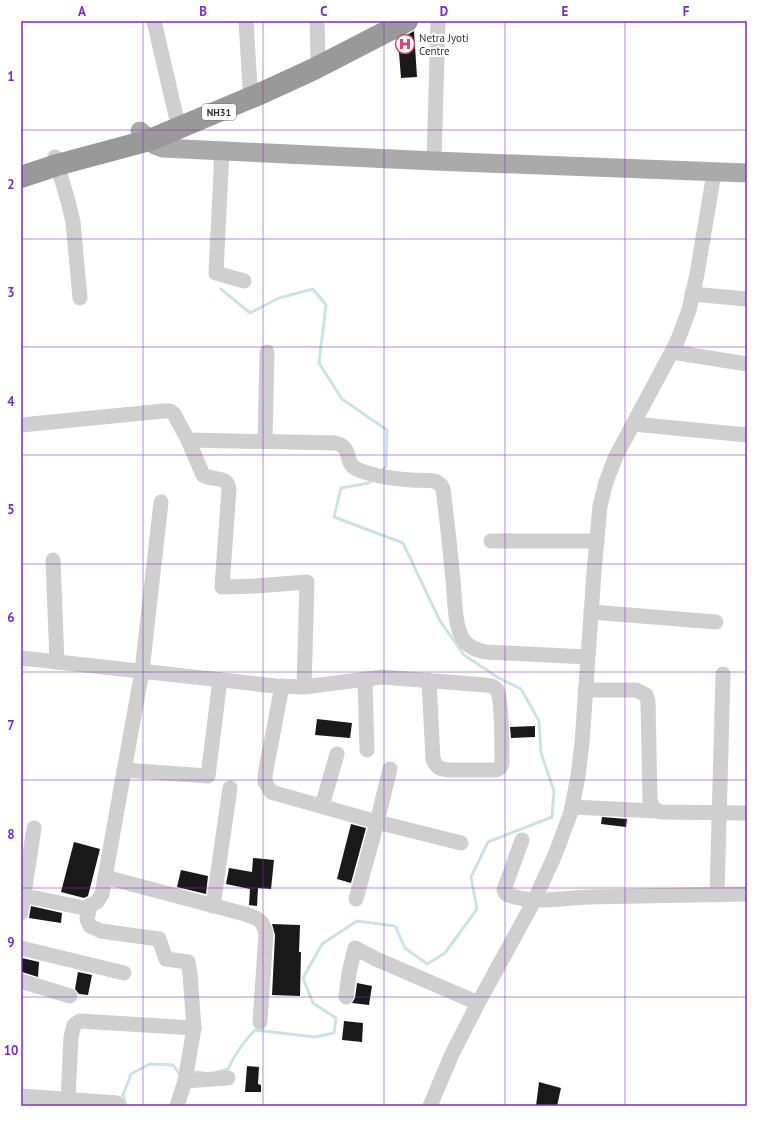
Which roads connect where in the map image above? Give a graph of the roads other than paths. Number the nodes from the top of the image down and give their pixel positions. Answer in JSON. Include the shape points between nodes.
{"nodes":[{"id":1,"x":154,"y":21,"type":"edge"},
{"id":2,"x":246,"y":21,"type":"edge"},
{"id":3,"x":317,"y":21,"type":"edge"},
{"id":4,"x":385,"y":21,"type":"edge"},
{"id":5,"x":408,"y":21,"type":"edge"},
{"id":6,"x":438,"y":21,"type":"edge"},
{"id":7,"x":318,"y":57,"type":"junction"},
{"id":8,"x":250,"y":87,"type":"junction"},
{"id":9,"x":176,"y":116,"type":"junction"},
{"id":10,"x":145,"y":136,"type":"junction"},
{"id":11,"x":222,"y":151,"type":"junction"},
{"id":12,"x":56,"y":161,"type":"junction"},
{"id":13,"x":434,"y":161,"type":"junction"},
{"id":14,"x":21,"y":167,"type":"edge"},
{"id":15,"x":714,"y":173,"type":"junction"},
{"id":16,"x":747,"y":173,"type":"edge"},
{"id":17,"x":21,"y":178,"type":"edge"},
{"id":18,"x":244,"y":281,"type":"dead end"},
{"id":19,"x":692,"y":294,"type":"junction"},
{"id":20,"x":80,"y":298,"type":"dead end"},
{"id":21,"x":747,"y":299,"type":"edge"},
{"id":22,"x":267,"y":352,"type":"dead end"},
{"id":23,"x":672,"y":352,"type":"junction"},
{"id":24,"x":747,"y":364,"type":"edge"},
{"id":25,"x":633,"y":424,"type":"junction"},
{"id":26,"x":21,"y":425,"type":"edge"},
{"id":27,"x":747,"y":435,"type":"edge"},
{"id":28,"x":188,"y":440,"type":"junction"},
{"id":29,"x":265,"y":442,"type":"junction"},
{"id":30,"x":161,"y":502,"type":"dead end"},
{"id":31,"x":597,"y":541,"type":"junction"},
{"id":32,"x":491,"y":542,"type":"dead end"},
{"id":33,"x":53,"y":560,"type":"dead end"},
{"id":34,"x":591,"y":612,"type":"junction"},
{"id":35,"x":716,"y":622,"type":"dead end"},
{"id":36,"x":21,"y":658,"type":"edge"},
{"id":37,"x":587,"y":658,"type":"junction"},
{"id":38,"x":57,"y":662,"type":"junction"},
{"id":39,"x":142,"y":671,"type":"junction"},
{"id":40,"x":723,"y":674,"type":"dead end"},
{"id":41,"x":220,"y":680,"type":"junction"},
{"id":42,"x":365,"y":680,"type":"junction"},
{"id":43,"x":429,"y":680,"type":"junction"},
{"id":44,"x":282,"y":686,"type":"junction"},
{"id":45,"x":304,"y":687,"type":"junction"},
{"id":46,"x":585,"y":690,"type":"junction"},
{"id":47,"x":366,"y":750,"type":"dead end"},
{"id":48,"x":337,"y":754,"type":"dead end"},
{"id":49,"x":390,"y":769,"type":"dead end"},
{"id":50,"x":124,"y":770,"type":"junction"},
{"id":51,"x":230,"y":788,"type":"dead end"},
{"id":52,"x":322,"y":806,"type":"junction"},
{"id":53,"x":572,"y":807,"type":"junction"},
{"id":54,"x":656,"y":811,"type":"junction"},
{"id":55,"x":720,"y":812,"type":"junction"},
{"id":56,"x":747,"y":813,"type":"edge"},
{"id":57,"x":378,"y":822,"type":"junction"},
{"id":58,"x":34,"y":828,"type":"dead end"},
{"id":59,"x":522,"y":840,"type":"dead end"},
{"id":60,"x":461,"y":843,"type":"dead end"},
{"id":61,"x":105,"y":877,"type":"junction"},
{"id":62,"x":747,"y":894,"type":"edge"},
{"id":63,"x":22,"y":895,"type":"edge"},
{"id":64,"x":717,"y":895,"type":"junction"},
{"id":65,"x":356,"y":899,"type":"dead end"},
{"id":66,"x":534,"y":901,"type":"junction"},
{"id":67,"x":90,"y":906,"type":"junction"},
{"id":68,"x":213,"y":906,"type":"junction"},
{"id":69,"x":21,"y":913,"type":"edge"},
{"id":70,"x":21,"y":948,"type":"edge"},
{"id":71,"x":124,"y":973,"type":"dead end"},
{"id":72,"x":21,"y":981,"type":"edge"},
{"id":73,"x":70,"y":996,"type":"dead end"},
{"id":74,"x":346,"y":997,"type":"dead end"},
{"id":75,"x":478,"y":1003,"type":"junction"},
{"id":76,"x":260,"y":1022,"type":"dead end"},
{"id":77,"x":194,"y":1028,"type":"junction"},
{"id":78,"x":228,"y":1078,"type":"dead end"},
{"id":79,"x":185,"y":1081,"type":"junction"},
{"id":80,"x":21,"y":1096,"type":"edge"},
{"id":81,"x":68,"y":1099,"type":"junction"},
{"id":82,"x":118,"y":1103,"type":"dead end"},
{"id":83,"x":177,"y":1106,"type":"edge"},
{"id":84,"x":430,"y":1106,"type":"edge"}],
"edges":[{"from":1,"to":9,"type":"street"},
{"from":2,"to":8,"type":"street"},
{"from":3,"to":7,"type":"street"},
{"from":4,"to":7,"type":"highway","number":"NH31"},
{"from":5,"to":10,"type":"highway","number":"NH31","via":[[270,90]]},
{"from":6,"to":13,"type":"street"},
{"from":7,"to":8,"type":"highway","number":"NH31"},
{"from":8,"to":9,"type":"highway","number":"NH31"},
{"from":9,"to":10,"type":"highway","number":"NH31"},
{"from":10,"to":11,"type":"main road","via":[[163,148]]},
{"from":10,"to":12,"type":"highway","number":"NH31"},
{"from":11,"to":13,"type":"main road"},
{"from":11,"to":18,"type":"street","via":[[216,273]]},
{"from":12,"to":14,"type":"highway","number":"NH31"},
{"from":12,"to":17,"type":"highway","number":"NH31"},
{"from":12,"to":20,"type":"street","via":[[72,222]]},
{"from":13,"to":15,"type":"main road"},
{"from":15,"to":16,"type":"main road"},
{"from":15,"to":19,"type":"street"},
{"from":19,"to":21,"type":"street"},
{"from":19,"to":23,"type":"street","via":[[689,310]]},
{"from":22,"to":29,"type":"street"},
{"from":23,"to":24,"type":"street"},
{"from":23,"to":25,"type":"street"},
{"from":25,"to":27,"type":"street"},
{"from":25,"to":31,"type":"street","via":[[606,482],[600,506]]},
{"from":26,"to":28,"type":"street","via":[[170,411]]},
{"from":28,"to":29,"type":"street"},
{"from":28,"to":45,"type":"street","via":[[203,475],[222,479],[228,484],[222,586],[307,582]]},
{"from":29,"to":37,"type":"street","via":[[339,444],[345,448],[353,467],[377,475],[432,480],[441,485],[457,620],[462,639],[475,649],[486,652]]},
{"from":30,"to":39,"type":"street"},
{"from":31,"to":32,"type":"street"},
{"from":31,"to":34,"type":"street"},
{"from":33,"to":38,"type":"street"},
{"from":34,"to":35,"type":"street"},
{"from":34,"to":37,"type":"street"},
{"from":36,"to":38,"type":"street"},
{"from":37,"to":46,"type":"street"},
{"from":38,"to":39,"type":"street"},
{"from":39,"to":41,"type":"street"},
{"from":39,"to":50,"type":"street"},
{"from":40,"to":55,"type":"street"},
{"from":41,"to":44,"type":"street"},
{"from":41,"to":50,"type":"street","via":[[208,776]]},
{"from":42,"to":43,"type":"street","via":[[382,677]]},
{"from":42,"to":45,"type":"street"},
{"from":42,"to":47,"type":"street"},
{"from":43,"to":43,"type":"street","via":[[486,685],[496,689],[500,700],[500,768],[448,770],[437,767],[434,759]]},
{"from":44,"to":45,"type":"street"},
{"from":44,"to":52,"type":"street","via":[[265,782],[271,792]]},
{"from":46,"to":53,"type":"street","via":[[582,743]]},
{"from":46,"to":54,"type":"street","via":[[636,690],[646,695],[650,800]]},
{"from":48,"to":52,"type":"street"},
{"from":49,"to":57,"type":"street"},
{"from":50,"to":61,"type":"street"},
{"from":51,"to":68,"type":"street"},
{"from":52,"to":57,"type":"street"},
{"from":53,"to":54,"type":"street"},
{"from":53,"to":66,"type":"street","via":[[565,832]]},
{"from":54,"to":55,"type":"street"},
{"from":55,"to":56,"type":"street"},
{"from":55,"to":64,"type":"street"},
{"from":57,"to":60,"type":"street"},
{"from":57,"to":65,"type":"street"},
{"from":58,"to":63,"type":"street"},
{"from":59,"to":66,"type":"street","via":[[504,890],[514,898]]},
{"from":61,"to":67,"type":"street","via":[[102,894],[97,902]]},
{"from":61,"to":68,"type":"street"},
{"from":62,"to":64,"type":"street"},
{"from":63,"to":67,"type":"street","via":[[84,908]]},
{"from":63,"to":69,"type":"street"},
{"from":64,"to":66,"type":"street","via":[[586,897]]},
{"from":66,"to":75,"type":"street"},
{"from":67,"to":77,"type":"street","via":[[87,919],[90,926],[160,939],[166,959],[188,962]]},
{"from":68,"to":76,"type":"street","via":[[254,917],[264,926],[266,934]]},
{"from":70,"to":71,"type":"street"},
{"from":72,"to":73,"type":"street"},
{"from":74,"to":75,"type":"street","via":[[355,948]]},
{"from":75,"to":84,"type":"street","via":[[452,1054]]},
{"from":77,"to":79,"type":"street"},
{"from":77,"to":81,"type":"street","via":[[80,1021],[74,1025],[71,1037]]},
{"from":78,"to":79,"type":"street"},
{"from":79,"to":83,"type":"street"},
{"from":80,"to":81,"type":"street"},
{"from":81,"to":82,"type":"street"}]}
